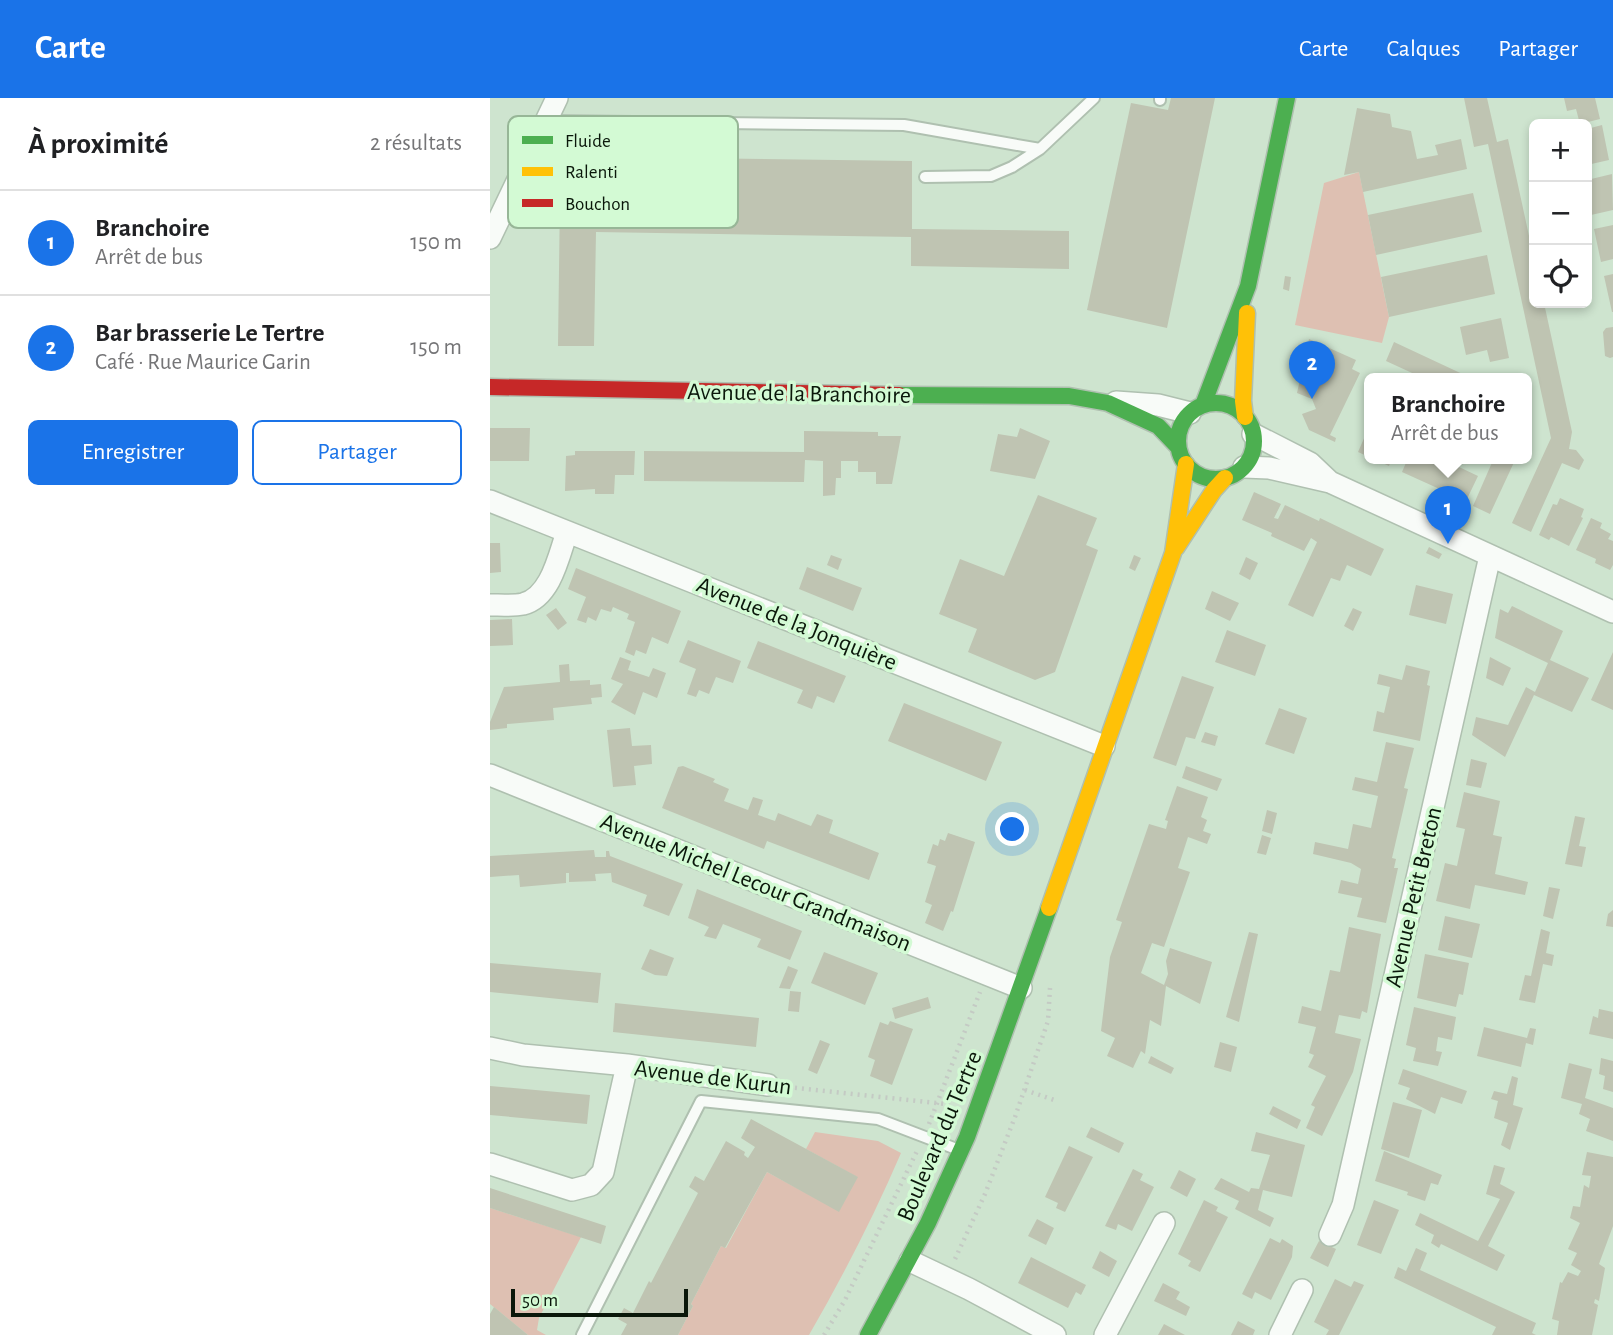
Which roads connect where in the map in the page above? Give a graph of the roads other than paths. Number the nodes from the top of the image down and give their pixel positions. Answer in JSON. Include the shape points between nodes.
{"nodes":[{"id":1,"x":557,"y":98,"type":"edge"},
{"id":2,"x":1094,"y":98,"type":"edge"},
{"id":3,"x":1287,"y":98,"type":"edge"},
{"id":4,"x":548,"y":116,"type":"edge"},
{"id":5,"x":738,"y":123,"type":"edge"},
{"id":6,"x":1040,"y":149,"type":"junction"},
{"id":7,"x":925,"y":177,"type":"dead end"},
{"id":8,"x":508,"y":197,"type":"edge"},
{"id":9,"x":492,"y":229,"type":"edge"},
{"id":10,"x":1248,"y":286,"type":"junction"},
{"id":11,"x":490,"y":387,"type":"edge"},
{"id":12,"x":1108,"y":403,"type":"junction"},
{"id":13,"x":1196,"y":409,"type":"junction"},
{"id":14,"x":1249,"y":425,"type":"junction"},
{"id":15,"x":1178,"y":447,"type":"junction"},
{"id":16,"x":1185,"y":464,"type":"junction"},
{"id":17,"x":1235,"y":472,"type":"junction"},
{"id":18,"x":1330,"y":482,"type":"junction"},
{"id":19,"x":490,"y":501,"type":"edge"},
{"id":20,"x":567,"y":532,"type":"junction"},
{"id":21,"x":1173,"y":553,"type":"junction"},
{"id":22,"x":1490,"y":556,"type":"junction"},
{"id":23,"x":490,"y":605,"type":"edge"},
{"id":24,"x":1613,"y":612,"type":"edge"},
{"id":25,"x":1104,"y":746,"type":"junction"},
{"id":26,"x":490,"y":775,"type":"edge"},
{"id":27,"x":1021,"y":988,"type":"junction"},
{"id":28,"x":490,"y":1048,"type":"edge"},
{"id":29,"x":627,"y":1065,"type":"junction"},
{"id":30,"x":768,"y":1085,"type":"road end"},
{"id":31,"x":962,"y":1151,"type":"junction"},
{"id":32,"x":490,"y":1164,"type":"edge"},
{"id":33,"x":1164,"y":1223,"type":"dead end"},
{"id":34,"x":1330,"y":1235,"type":"dead end"},
{"id":35,"x":910,"y":1261,"type":"junction"},
{"id":36,"x":1302,"y":1290,"type":"dead end"},
{"id":37,"x":582,"y":1335,"type":"edge"},
{"id":38,"x":868,"y":1335,"type":"edge"},
{"id":39,"x":1055,"y":1335,"type":"edge"},
{"id":40,"x":1105,"y":1335,"type":"edge"},
{"id":41,"x":1280,"y":1335,"type":"edge"}],
"edges":[{"from":1,"to":4,"type":"street"},
{"from":2,"to":6,"type":"lane"},
{"from":3,"to":10,"type":"main road"},
{"from":5,"to":6,"type":"lane","via":[[904,125]]},
{"from":6,"to":7,"type":"lane","via":[[991,176]]},
{"from":8,"to":9,"type":"street"},
{"from":10,"to":13,"type":"main road","via":[[1208,396]]},
{"from":10,"to":14,"type":"main road","via":[[1243,401]]},
{"from":11,"to":12,"type":"main road","name":"Avenue de la Branchoire","via":[[1069,396]]},
{"from":12,"to":13,"type":"street","name":"Avenue de la Branchoire"},
{"from":12,"to":15,"type":"main road","name":"Avenue de la Branchoire","via":[[1158,426]]},
{"from":13,"to":14,"type":"main road","via":[[1226,405]]},
{"from":13,"to":15,"type":"main road","via":[[1181,426]]},
{"from":14,"to":17,"type":"main road","via":[[1252,453]]},
{"from":14,"to":18,"type":"street","via":[[1310,463]]},
{"from":15,"to":16,"type":"main road"},
{"from":16,"to":17,"type":"main road","via":[[1211,479]]},
{"from":16,"to":21,"type":"main road","name":"Boulevard du Tertre"},
{"from":17,"to":18,"type":"street","via":[[1269,468]]},
{"from":17,"to":21,"type":"main road","name":"Boulevard du Tertre","via":[[1206,502]]},
{"from":18,"to":22,"type":"street"},
{"from":19,"to":20,"type":"street","name":"Avenue de la Jonquière"},
{"from":20,"to":23,"type":"street","via":[[550,579],[538,596],[524,604]]},
{"from":20,"to":25,"type":"street","name":"Avenue de la Jonquière"},
{"from":21,"to":25,"type":"main road","name":"Boulevard du Tertre"},
{"from":22,"to":24,"type":"street"},
{"from":22,"to":34,"type":"street","name":"Avenue Petit Breton","via":[[1343,1205]]},
{"from":25,"to":27,"type":"main road","name":"Boulevard du Tertre"},
{"from":26,"to":27,"type":"street","name":"Avenue Michel Lecour Grandmaison"},
{"from":27,"to":31,"type":"main road","name":"Boulevard du Tertre"},
{"from":28,"to":29,"type":"street","name":"Avenue de Kurun"},
{"from":29,"to":30,"type":"street","name":"Avenue de Kurun"},
{"from":29,"to":32,"type":"street","via":[[603,1172],[591,1185],[572,1190]]},
{"from":31,"to":35,"type":"main road","name":"Boulevard du Tertre"},
{"from":31,"to":37,"type":"lane","via":[[878,1119],[701,1101]]},
{"from":33,"to":40,"type":"street"},
{"from":35,"to":38,"type":"main road","name":"Boulevard du Tertre"},
{"from":35,"to":39,"type":"street"},
{"from":36,"to":41,"type":"street"}]}
